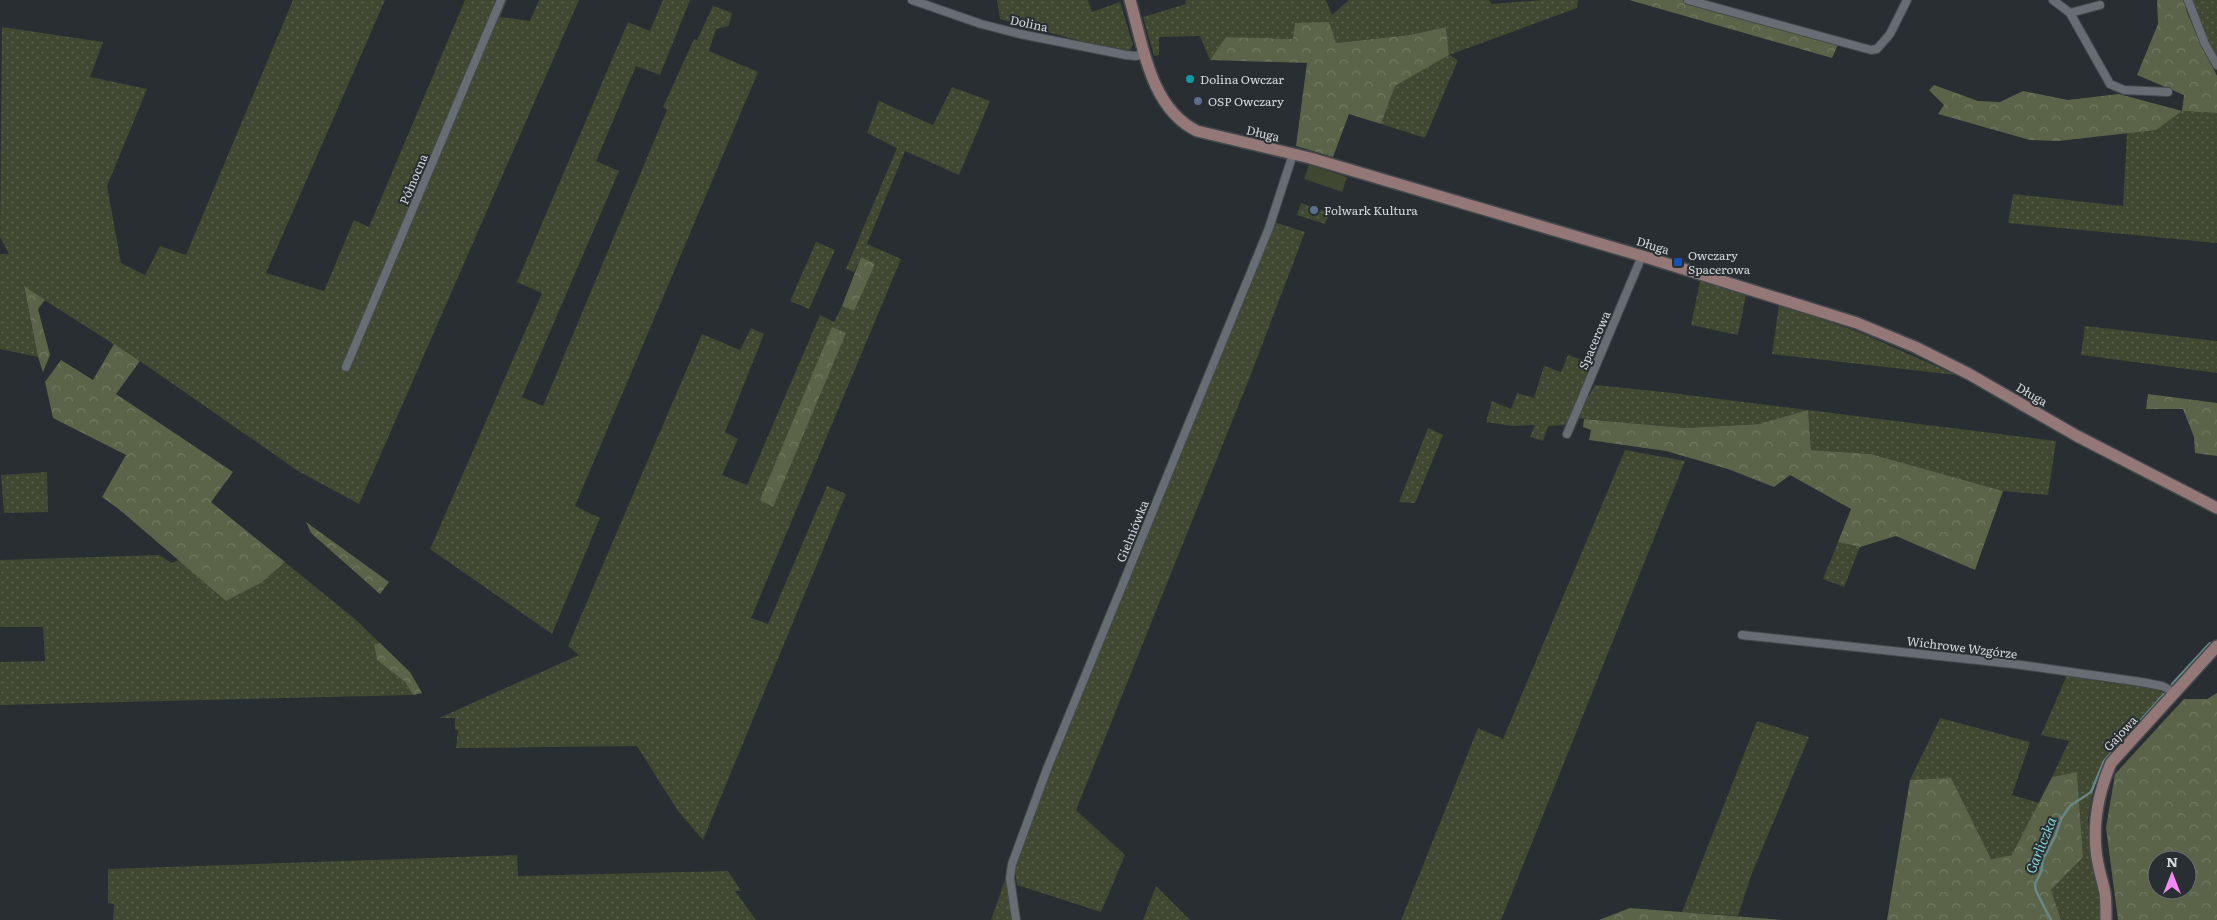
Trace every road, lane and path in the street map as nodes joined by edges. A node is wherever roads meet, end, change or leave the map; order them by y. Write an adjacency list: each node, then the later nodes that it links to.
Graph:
1 (501, 0): 15 (street, Północna)
2 (912, 0): 10 (street, Dolina)
3 (1130, 0): 10 (street, Długa)
4 (1688, 0): 5 (street)
5 (1907, 0)
6 (2053, 0): 9 (street)
7 (2188, 0): 11 (street)
8 (2100, 5): 9 (street)
9 (2070, 13): 12 (street)
10 (1144, 54): 13 (street, Długa)
11 (2217, 65)
12 (2168, 92)
13 (1293, 154): 14 (street, Długa); 21 (street, Gielniówka)
14 (1642, 256): 16 (street, Spacerowa); 17 (street, Długa)
15 (346, 367)
16 (1567, 434)
17 (2217, 508)
18 (1742, 635): 20 (street, Wichrowe Wzgórze)
19 (2217, 646): 20 (street, Gajowa)
20 (2176, 693): 22 (street, Gajowa)
21 (1016, 920)
22 (2106, 920)

